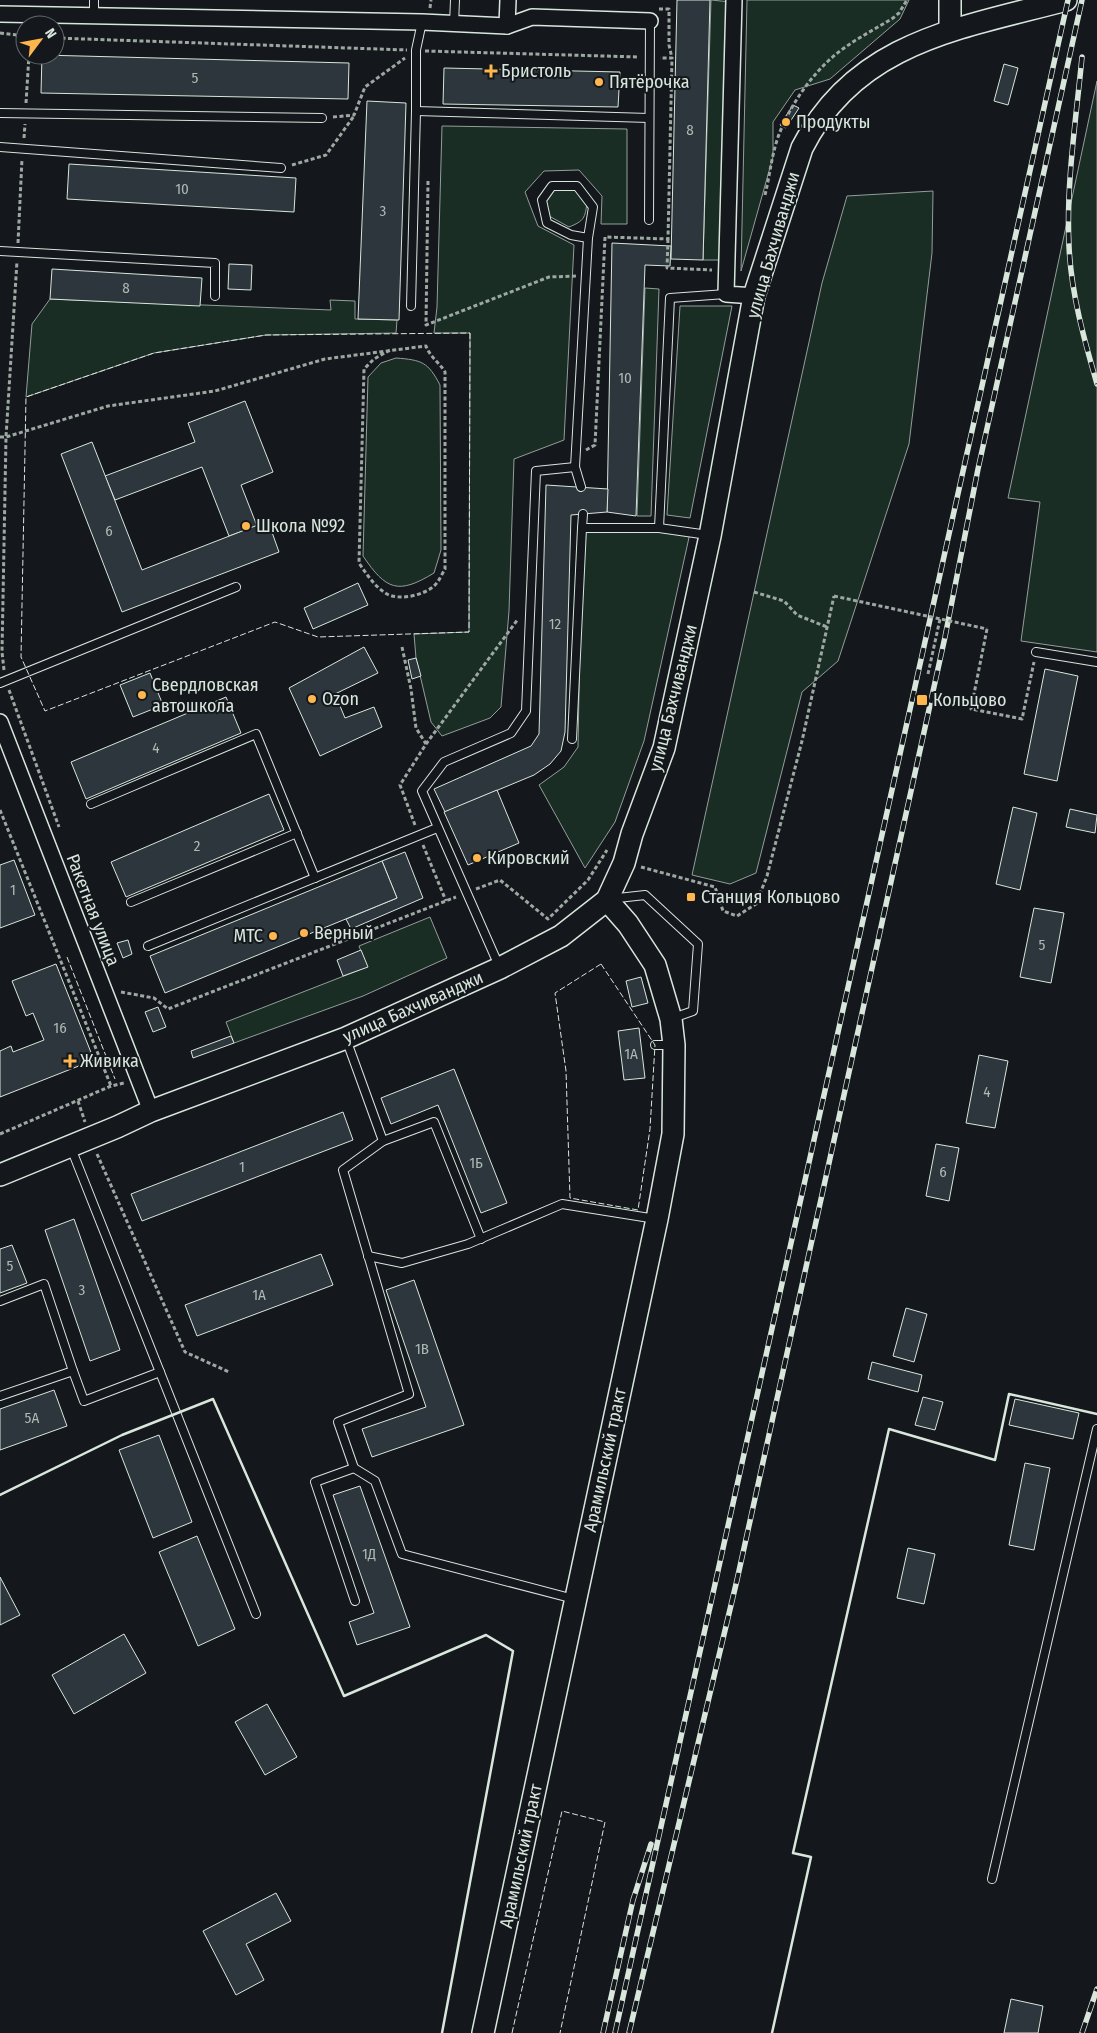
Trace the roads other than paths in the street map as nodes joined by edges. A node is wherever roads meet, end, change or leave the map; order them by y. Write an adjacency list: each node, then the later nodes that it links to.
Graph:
1 (455, 0): 10 (lane)
2 (508, 0): 11 (street)
3 (734, 0): 22 (street)
4 (950, 0): 12 (main road)
5 (1066, 0): 12 (main road, улица Бахчиванджи)
6 (94, 7): 7 (street); 9 (street)
7 (9, 9)
8 (650, 21): 11 (street); 16 (lane)
9 (422, 22): 10 (street); 13 (lane)
10 (454, 24): 11 (street)
11 (507, 26)
12 (950, 30): 24 (main road, улица Бахчиванджи)
13 (416, 111): 16 (lane); 25 (lane)
14 (0, 113): 15 (lane)
15 (322, 118)
16 (649, 118): 19 (lane)
17 (0, 147): 18 (lane)
18 (281, 168)
19 (649, 220)
20 (588, 238): 20 (lane); 26 (lane)
21 (0, 251): 23 (lane)
22 (726, 294): 24 (street); 30 (lane)
23 (215, 296)
24 (754, 296): 31 (main road, улица Бахчиванджи)
25 (411, 306)
26 (575, 467): 27 (lane); 39 (lane)
27 (581, 488)
28 (583, 514): 29 (lane)
29 (582, 528): 30 (lane); 37 (lane)
30 (659, 528): 31 (lane)
31 (710, 536): 42 (main road, улица Бахчиванджи)
32 (236, 587): 35 (lane)
33 (1036, 652): 34 (lane)
34 (1097, 662)
35 (3, 682)
36 (0, 722): 48 (street, Ракетная улица)
37 (572, 739)
38 (91, 804): 40 (lane)
39 (437, 828): 41 (lane); 45 (lane)
40 (297, 833): 41 (lane); 43 (lane)
41 (315, 878): 44 (lane)
42 (607, 900): 45 (main road, улица Бахчиванджи); 46 (main road, Арамильский тракт); 46 (lane)
43 (131, 902)
44 (148, 946)
45 (500, 968): 47 (main road, улица Бахчиванджи)
46 (671, 1019): 52 (main road, Арамильский тракт)
47 (346, 1038): 48 (main road, улица Бахчиванджи); 49 (lane)
48 (151, 1111): 50 (main road, улица Бахчиванджи)
49 (383, 1141): 53 (lane); 54 (lane)
50 (80, 1142): 51 (main road, улица Бахчиванджи); 57 (lane)
51 (0, 1175)
52 (656, 1219): 53 (lane); 61 (main road, Арамильский тракт)
53 (481, 1238): 54 (lane)
54 (368, 1256): 60 (lane)
55 (0, 1301): 56 (lane)
56 (73, 1371): 57 (lane); 58 (lane)
57 (160, 1372): 63 (lane)
58 (0, 1396)
59 (1097, 1429): 64 (lane)
60 (354, 1468): 61 (lane); 62 (lane)
61 (576, 1599): 65 (main road, Арамильский тракт)
62 (355, 1601)
63 (256, 1614)
64 (992, 1879)
65 (483, 2033)

